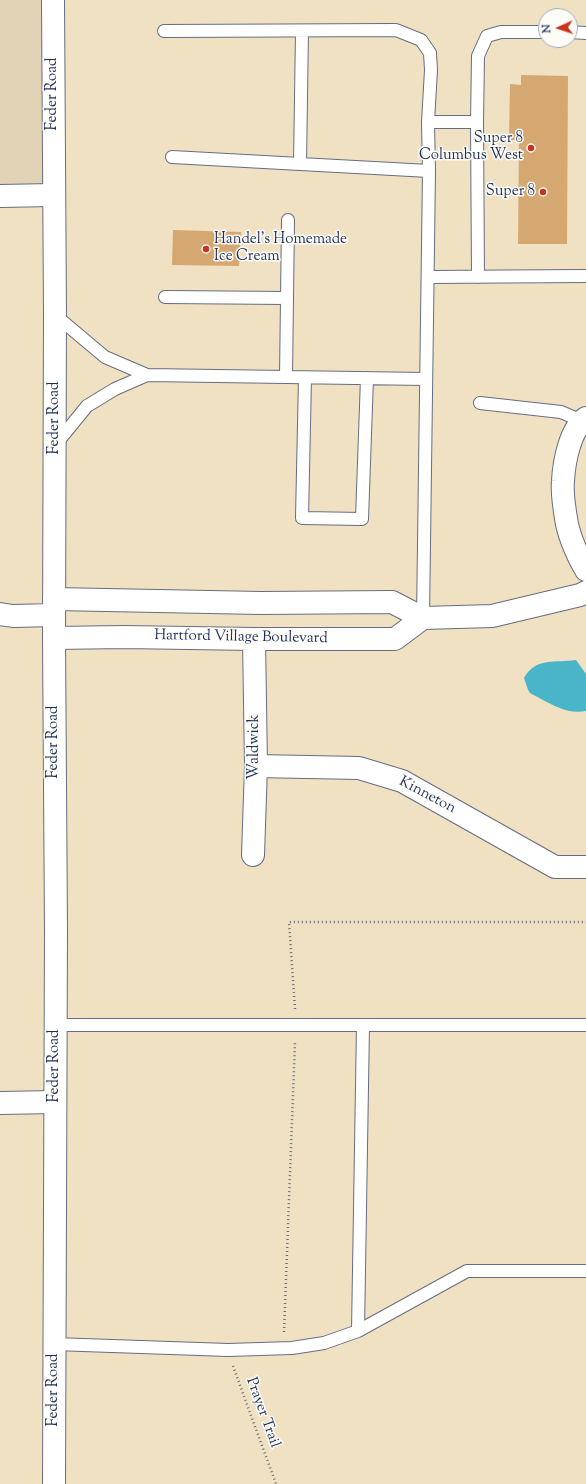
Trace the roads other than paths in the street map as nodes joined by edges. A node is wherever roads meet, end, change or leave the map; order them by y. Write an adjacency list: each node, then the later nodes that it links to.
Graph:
1 (53, 0): 10 (street, Feder Road)
2 (302, 30): 3 (lane); 5 (lane); 8 (lane)
3 (164, 31)
4 (538, 32): 6 (lane)
5 (428, 122): 6 (lane); 9 (lane)
6 (477, 122): 13 (lane)
7 (172, 157): 8 (lane)
8 (300, 164): 9 (lane)
9 (429, 171): 15 (lane)
10 (54, 195): 11 (street); 18 (street, Feder Road)
11 (0, 196)
12 (288, 220): 17 (lane)
13 (478, 276): 14 (lane); 15 (lane)
14 (586, 276)
15 (428, 277): 23 (lane)
16 (165, 297): 17 (lane)
17 (287, 298): 20 (lane)
18 (55, 315): 19 (lane); 26 (street, Feder Road)
19 (148, 375): 20 (lane); 26 (lane)
20 (286, 377): 21 (lane)
21 (305, 378): 22 (lane); 22 (lane)
22 (367, 378): 23 (lane)
23 (426, 379): 31 (lane)
24 (480, 403): 25 (lane)
25 (584, 420): 27 (street)
26 (55, 446): 29 (street, Feder Road)
27 (586, 570)
28 (586, 592): 31 (street)
29 (54, 607): 30 (street); 31 (street); 32 (street, Feder Road)
30 (0, 614)
31 (423, 618): 33 (street, Hartford Village Boulevard)
32 (54, 638): 33 (street, Hartford Village Boulevard); 37 (street, Feder Road)
33 (254, 639): 34 (street, Waldwick)
34 (256, 766): 35 (street, Waldwick); 36 (street, Kinneton)
35 (253, 854)
36 (586, 867)
37 (55, 1025): 38 (lane); 40 (street, Feder Road)
38 (363, 1025): 39 (lane); 43 (lane)
39 (586, 1025)
40 (55, 1102): 41 (street); 44 (street, Feder Road)
41 (0, 1103)
42 (586, 1271): 43 (lane)
43 (358, 1331): 44 (lane)
44 (54, 1344): 45 (street, Feder Road)
45 (54, 1484)

